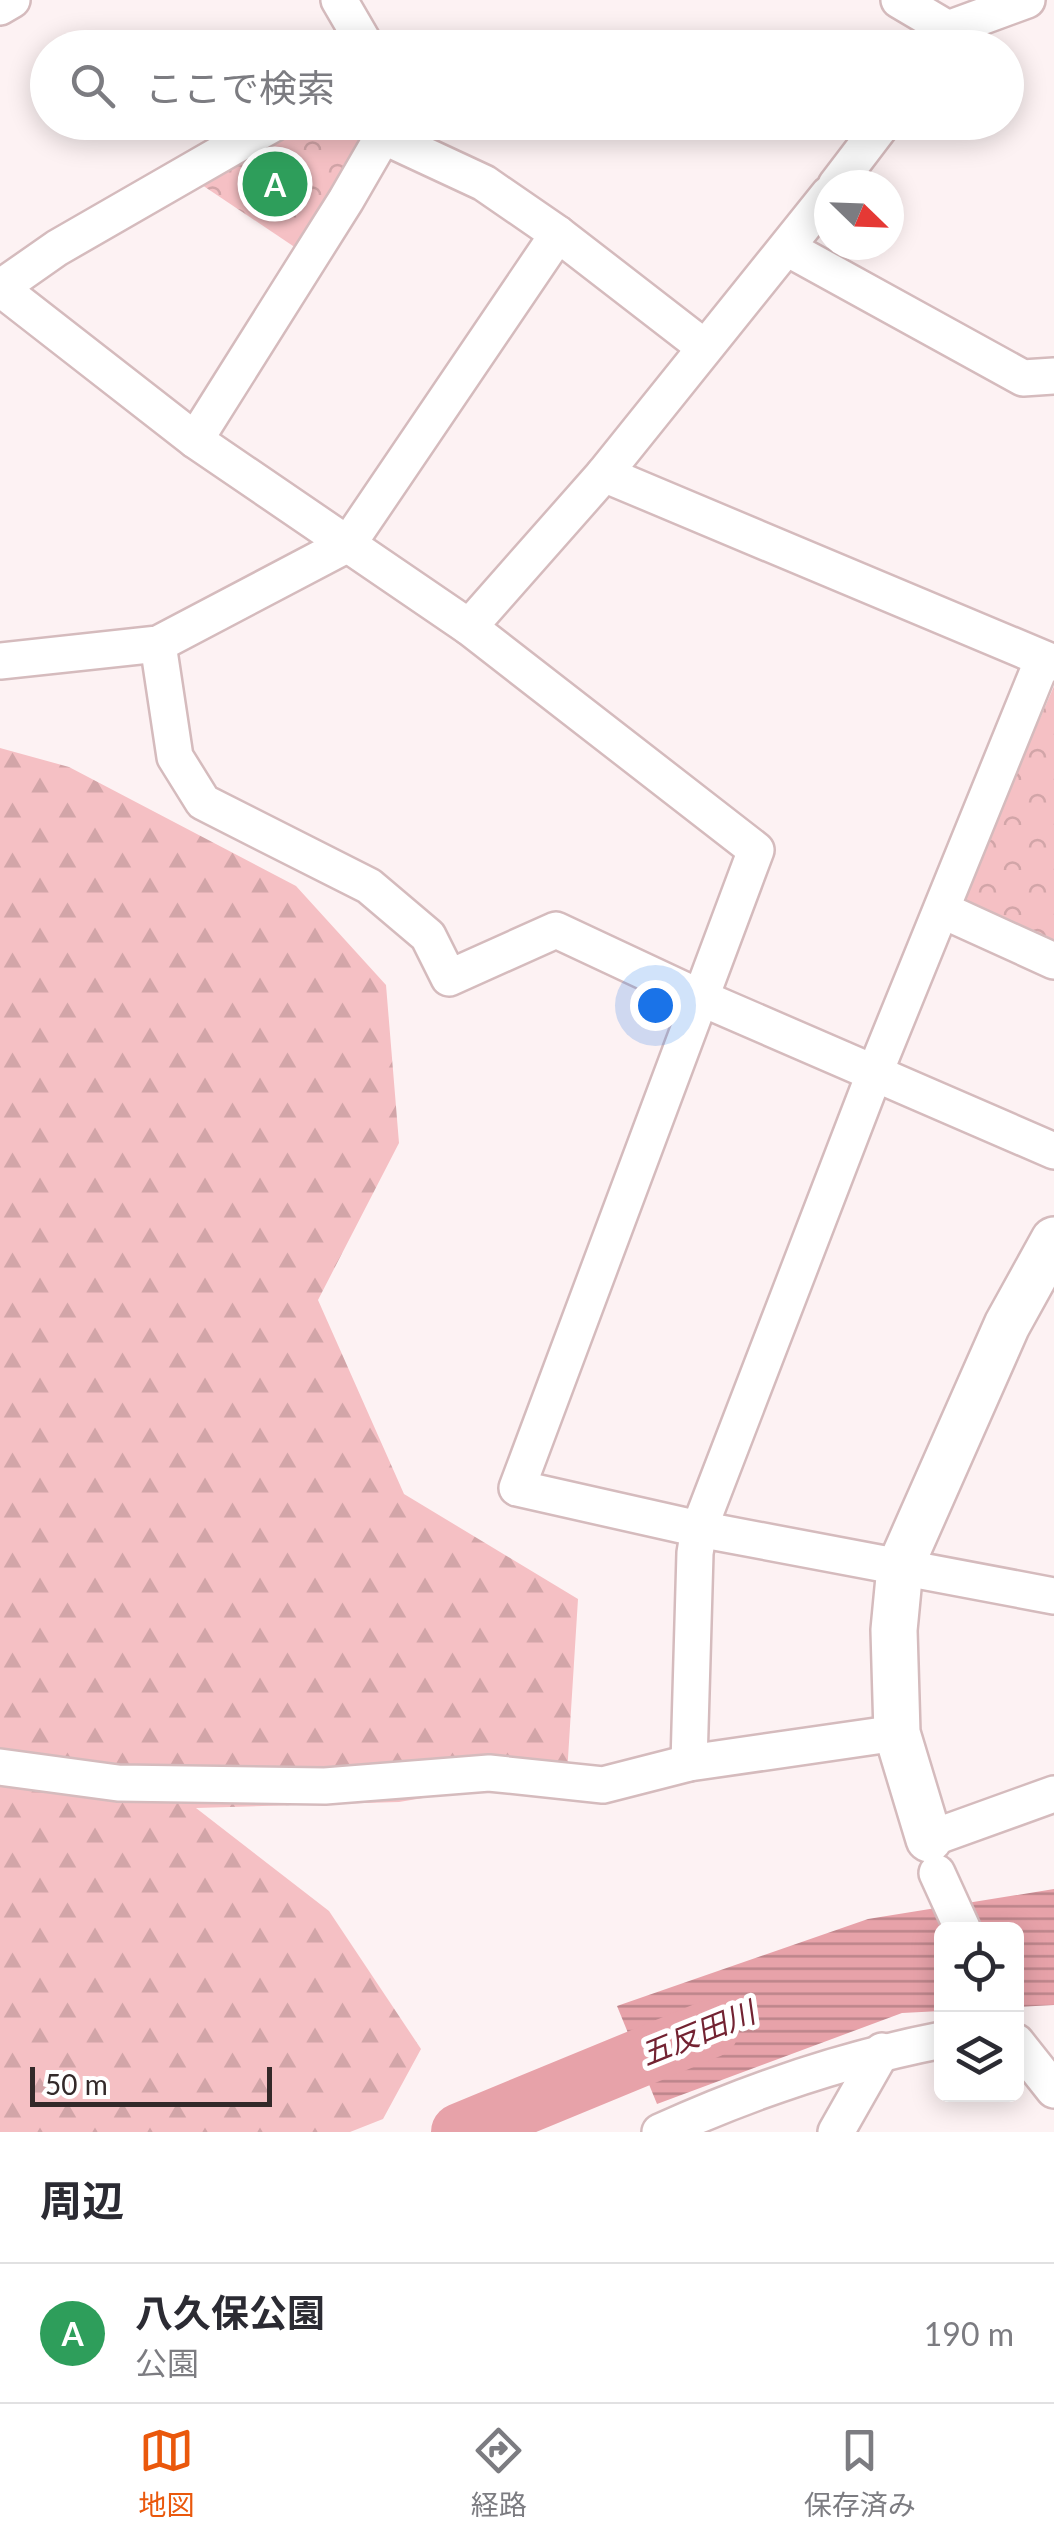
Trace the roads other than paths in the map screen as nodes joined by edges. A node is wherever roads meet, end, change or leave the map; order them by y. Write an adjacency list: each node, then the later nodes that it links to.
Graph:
1 (12, 0): 5 (street)
2 (338, 0): 6 (street)
3 (899, 0): 7 (street)
4 (1028, 0): 8 (street)
5 (0, 6)
6 (356, 30)
7 (933, 30)
8 (960, 30)
9 (245, 140): 17 (street)
10 (378, 140): 20 (street)
11 (405, 140): 15 (street)
12 (870, 140): 13 (street)
13 (847, 170)
14 (814, 213): 16 (street)
15 (558, 234): 18 (street); 22 (street)
16 (787, 248): 18 (street); 19 (street)
17 (0, 288): 20 (street)
18 (704, 347): 21 (street)
19 (1054, 376)
20 (195, 440): 22 (street)
21 (604, 474): 23 (street); 25 (street)
22 (348, 544): 23 (street); 24 (street)
23 (469, 627): 29 (street)
24 (158, 644): 26 (street); 29 (street)
25 (1048, 661): 27 (street)
26 (0, 662)
27 (942, 910): 28 (street); 30 (street)
28 (1054, 961)
29 (699, 997): 30 (street); 33 (street)
30 (875, 1072): 31 (street); 33 (street)
31 (1054, 1151)
32 (1054, 1240): 34 (street)
33 (700, 1529): 34 (street); 37 (street)
34 (900, 1567): 35 (street); 36 (street)
35 (1054, 1596)
36 (896, 1732): 37 (street); 40 (street)
37 (689, 1764): 38 (street)
38 (0, 1767)
39 (1054, 1794): 40 (street)
40 (933, 1856): 41 (street)
41 (960, 1922)
42 (934, 2042): 43 (street)
43 (882, 2052): 46 (street); 47 (street)
44 (1024, 2052): 45 (street)
45 (1054, 2090)
46 (660, 2132)
47 (836, 2132)

